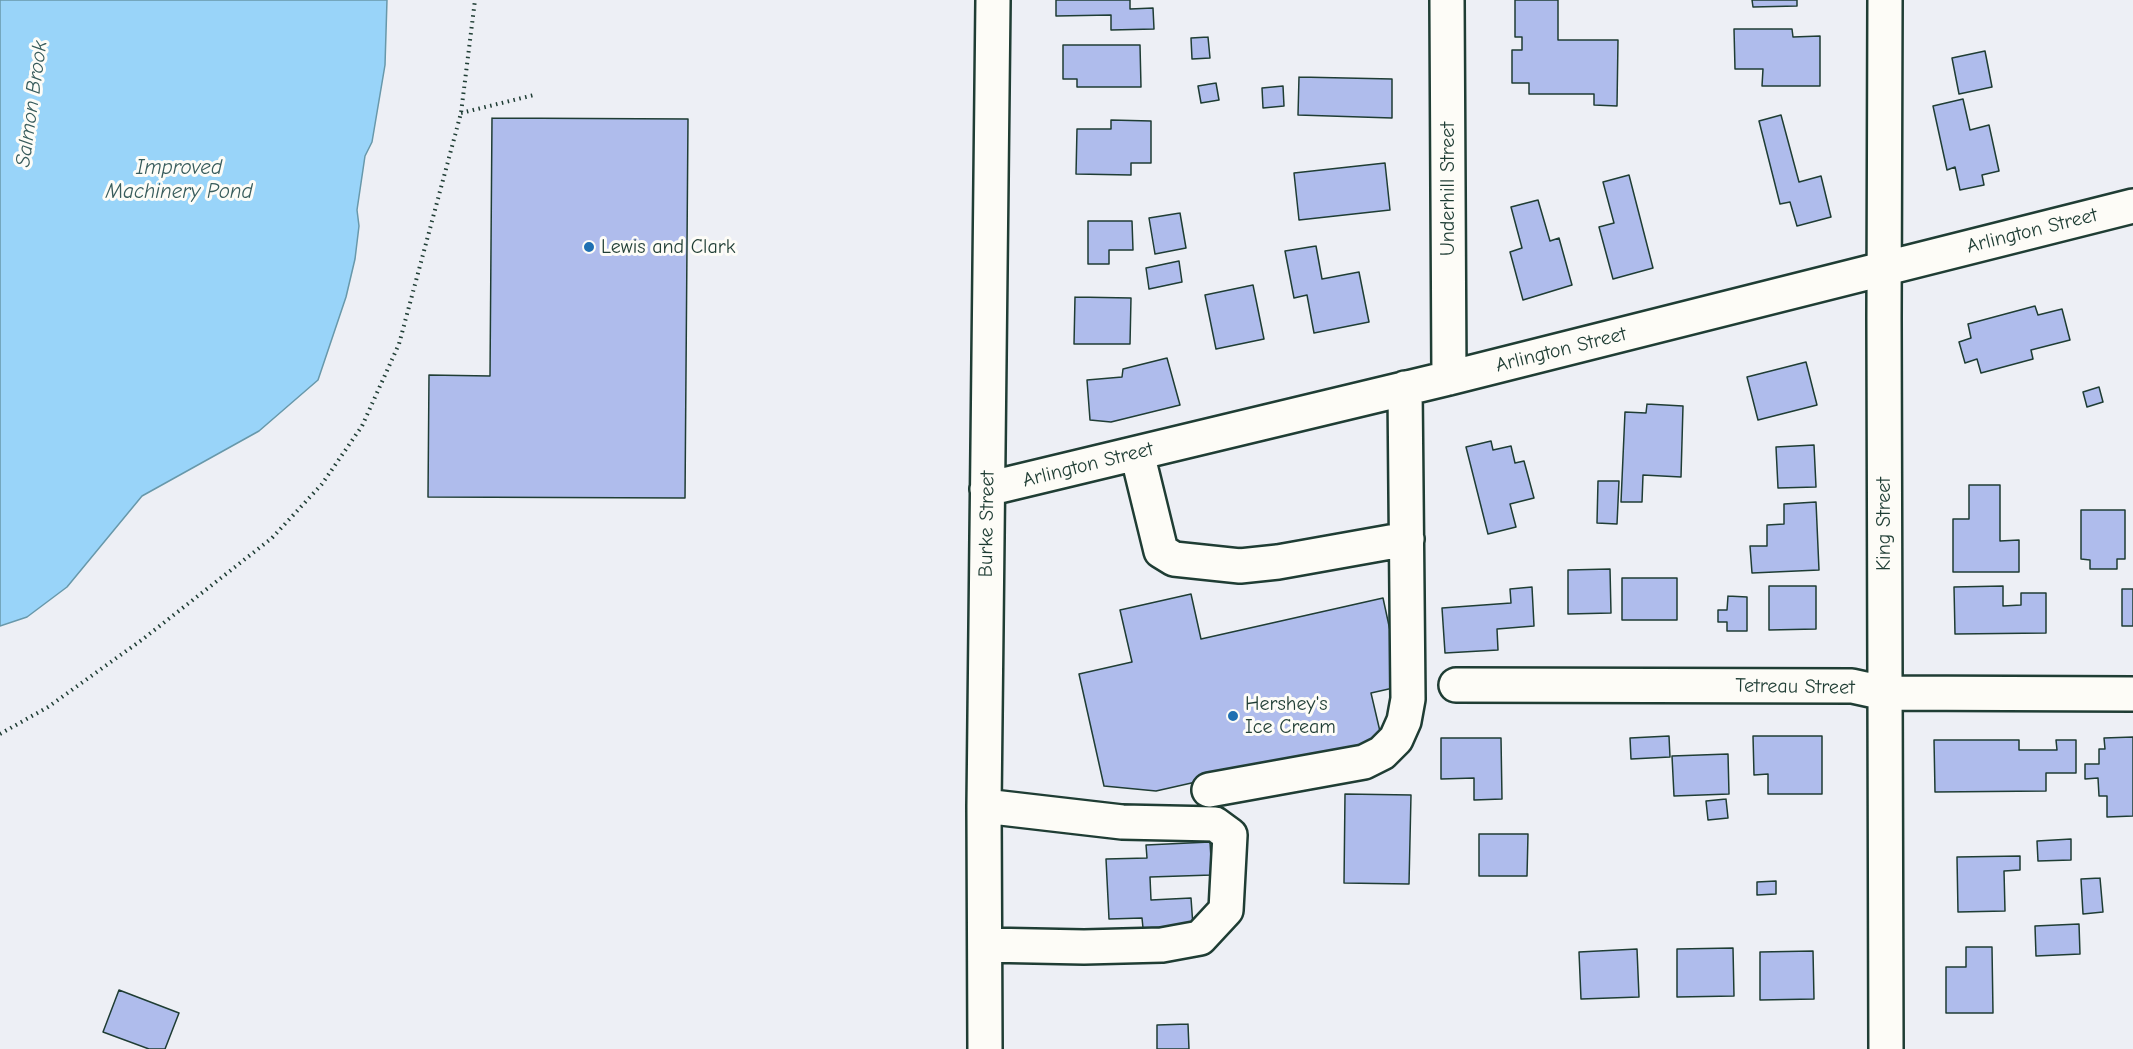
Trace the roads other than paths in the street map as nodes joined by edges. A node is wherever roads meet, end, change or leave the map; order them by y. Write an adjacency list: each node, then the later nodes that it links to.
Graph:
1 (993, 0): 9 (street, Burke Street)
2 (1447, 0): 6 (street, Underhill Street)
3 (1885, 0): 5 (street, King Street)
4 (2133, 206): 5 (street, Arlington Street)
5 (1884, 269): 6 (street, Arlington Street); 12 (street, King Street)
6 (1449, 378): 7 (street, Arlington Street)
7 (1405, 388): 8 (street, Arlington Street); 10 (street)
8 (1137, 453): 9 (street, Arlington Street); 10 (street)
9 (987, 489): 15 (street, Burke Street)
10 (1407, 539): 14 (street)
11 (1456, 685): 12 (street, Tetreau Street)
12 (1884, 693): 13 (street, Tetreau Street); 18 (street, King Street)
13 (2133, 694)
14 (1209, 790)
15 (984, 806): 16 (street, Burke Street); 16 (street)
16 (985, 945): 17 (street, Burke Street)
17 (985, 1049)
18 (1886, 1049)

